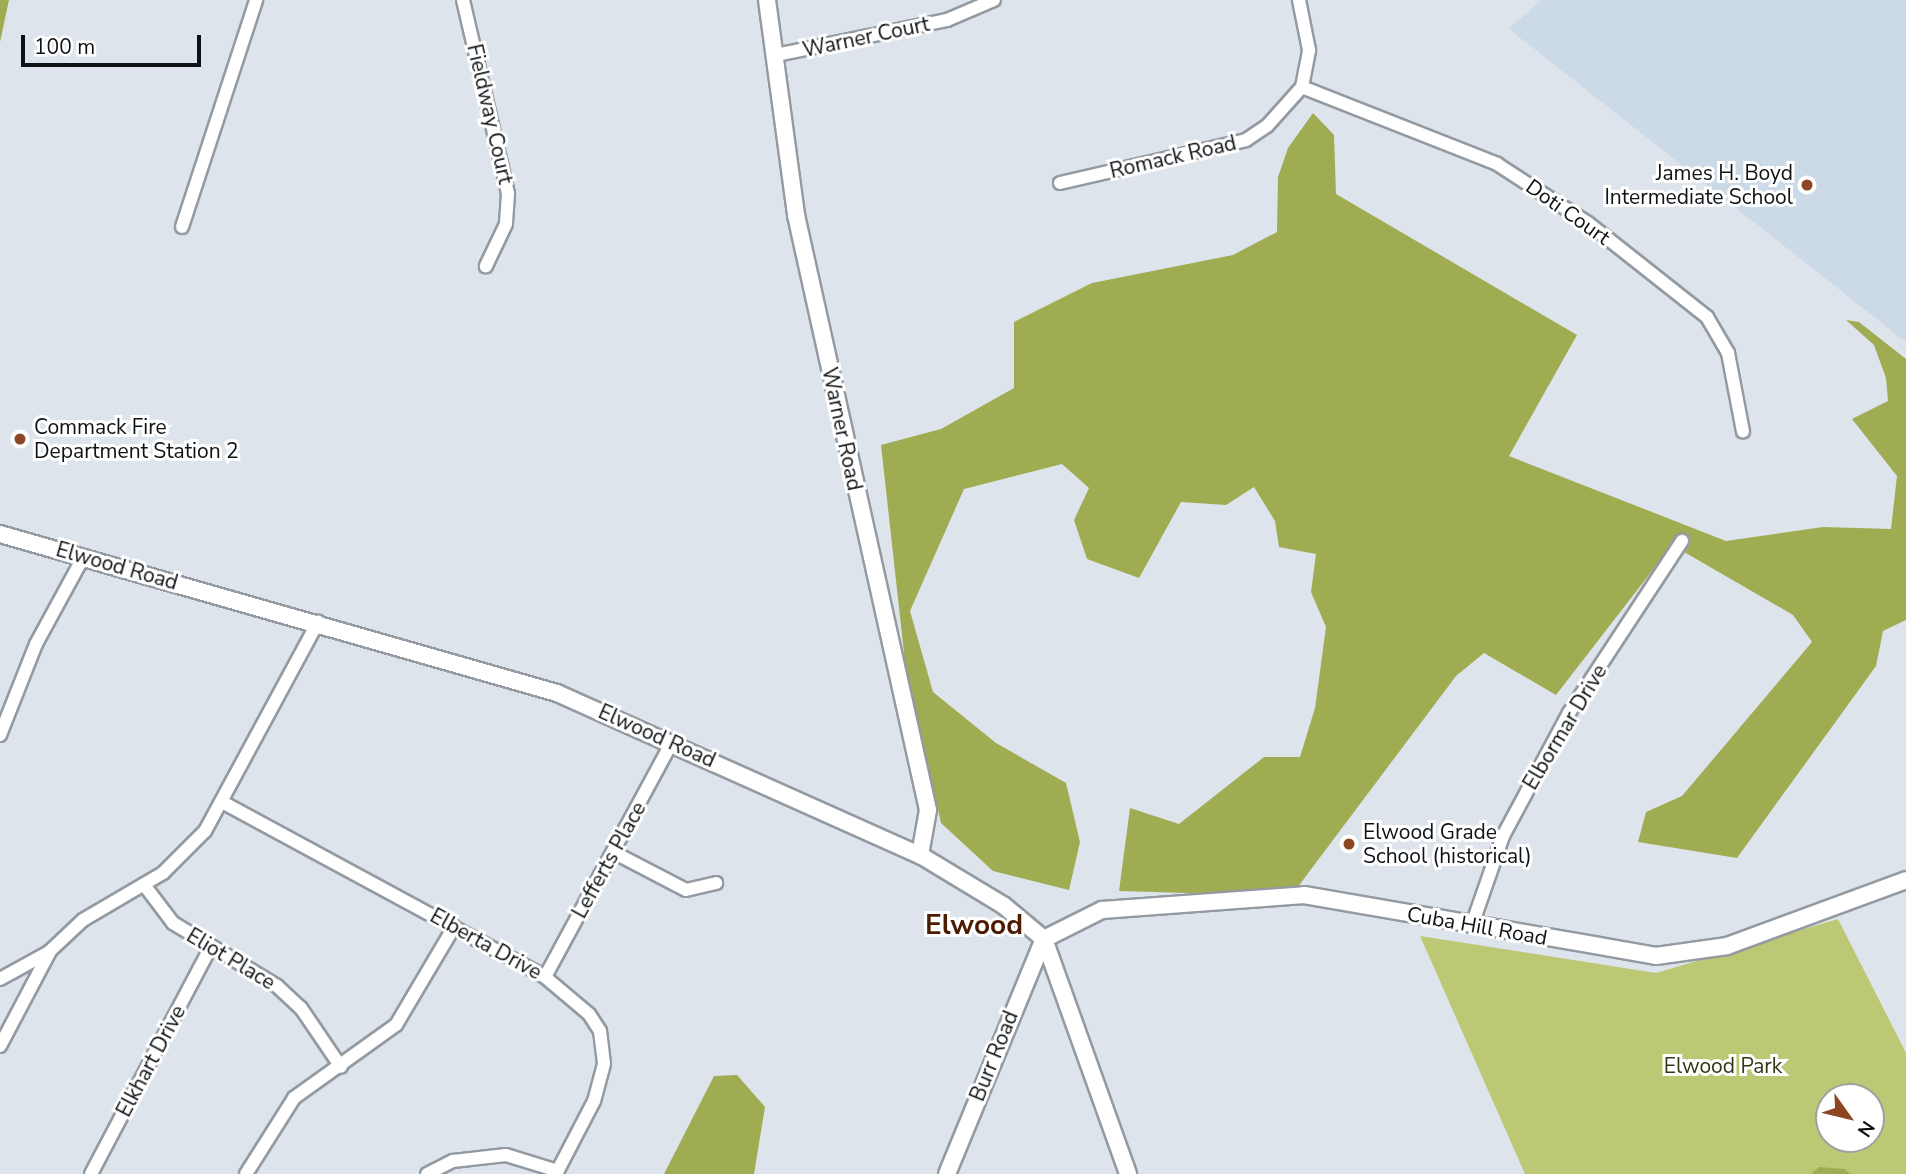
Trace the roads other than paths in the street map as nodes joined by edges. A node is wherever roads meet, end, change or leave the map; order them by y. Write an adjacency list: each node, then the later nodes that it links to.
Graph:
1 (256, 0): 9 (street)
2 (463, 0): 10 (street, Fieldway Court)
3 (767, 0): 6 (main road, Warner Road)
4 (993, 0): 6 (street, Warner Court)
5 (1299, 0): 7 (street)
6 (776, 55): 21 (main road, Warner Road)
7 (1302, 87): 8 (street, Romack Road); 11 (street, Doti Court)
8 (1060, 183)
9 (182, 227)
10 (486, 266)
11 (1743, 432)
12 (0, 534): 14 (main road, Elwood Road)
13 (1682, 541): 25 (street, Elbormar Drive)
14 (84, 556): 15 (main road, Elwood Road); 16 (street)
15 (318, 622): 18 (main road, Elwood Road); 19 (street)
16 (5, 706): 17 (street)
17 (0, 734)
18 (672, 743): 20 (street, Lefferts Place); 21 (main road, Elwood Road)
19 (222, 802): 24 (street); 26 (street, Elberta Drive)
20 (613, 852): 23 (street); 30 (street, Lefferts Place)
21 (920, 855): 27 (main road, Elwood Road)
22 (1906, 880): 25 (main road, Cuba Hill Road)
23 (716, 883)
24 (145, 886): 28 (street, Eliot Place); 29 (street)
25 (1472, 925): 27 (main road, Cuba Hill Road)
26 (454, 927): 30 (street, Elberta Drive); 33 (street)
27 (1044, 939): 38 (main road, Burr Road); 39 (main road)
28 (211, 948): 33 (street, Eliot Place); 35 (street, Elkhart Drive)
29 (50, 951): 31 (street); 32 (street)
30 (545, 976): 34 (street, Elberta Drive)
31 (0, 979)
32 (0, 1046)
33 (341, 1067): 36 (street)
34 (557, 1173): 37 (street)
35 (91, 1174)
36 (246, 1174)
37 (427, 1174)
38 (947, 1174)
39 (1128, 1174)

